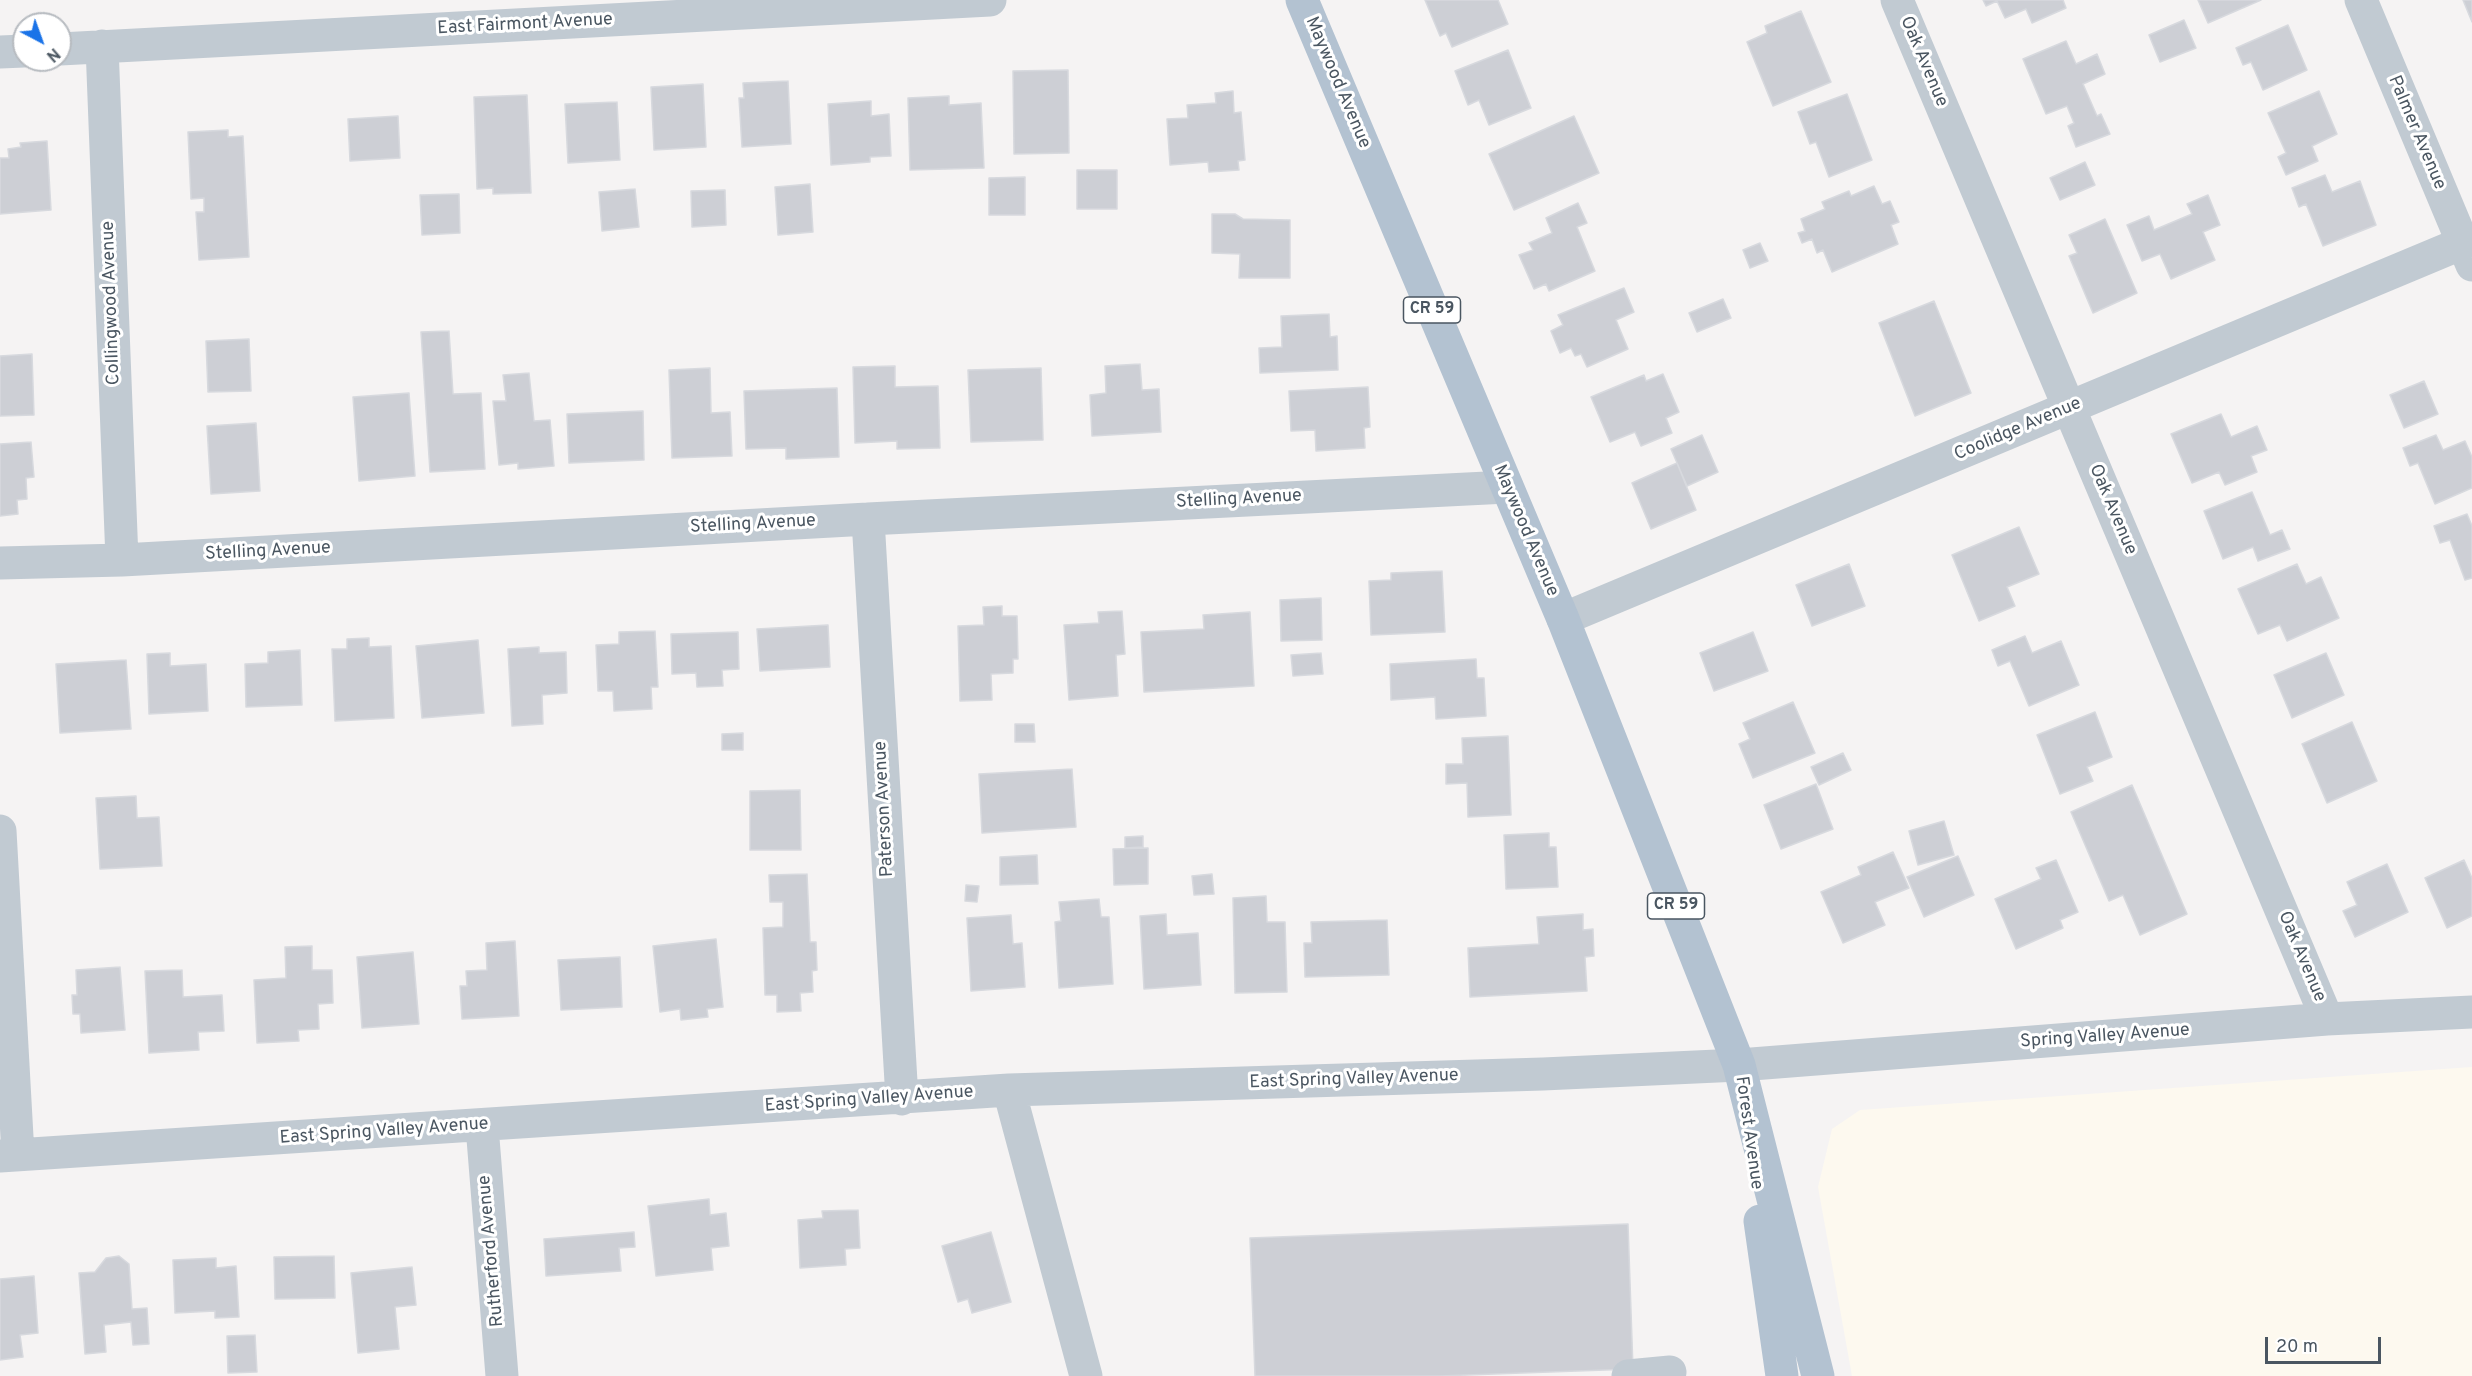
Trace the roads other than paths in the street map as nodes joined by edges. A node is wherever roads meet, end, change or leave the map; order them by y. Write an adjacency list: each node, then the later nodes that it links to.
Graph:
1 (990, 0): 5 (street, East Fairmont Avenue)
2 (1302, 0): 10 (main road, Maywood Avenue / CR 59)
3 (1897, 0): 9 (street, Oak Avenue)
4 (2361, 0): 8 (street, Palmer Avenue)
5 (485, 14): 6 (street, East Fairmont Avenue)
6 (102, 46): 7 (street, East Fairmont Avenue); 12 (street, Collingwood Avenue)
7 (72, 48)
8 (2469, 249): 9 (street, Coolidge Avenue)
9 (2069, 408): 14 (street, Coolidge Avenue); 17 (street, Oak Avenue)
10 (1507, 487): 11 (street, Stelling Avenue); 14 (main road, Maywood Avenue / CR 59)
11 (868, 519): 12 (street, Stelling Avenue); 20 (street, Paterson Avenue)
12 (122, 560): 13 (street, Stelling Avenue)
13 (0, 563)
14 (1563, 619): 18 (main road, Maywood Avenue / CR 59)
15 (0, 831): 22 (street)
16 (2472, 1012): 17 (street, Spring Valley Avenue)
17 (2327, 1019): 18 (street, Spring Valley Avenue)
18 (1739, 1065): 19 (street, East Spring Valley Avenue); 27 (main road, Forest Avenue / CR 59); 28 (main road, Forest Avenue / CR 59)
19 (1010, 1090): 20 (street, East Spring Valley Avenue); 25 (street)
20 (902, 1099): 21 (street, East Spring Valley Avenue)
21 (482, 1126): 22 (street, East Spring Valley Avenue); 24 (street, Rutherford Avenue)
22 (9, 1156)
23 (1670, 1372): 26 (street)
24 (502, 1376)
25 (1086, 1376)
26 (1628, 1376)
27 (1782, 1376)
28 (1818, 1376)

